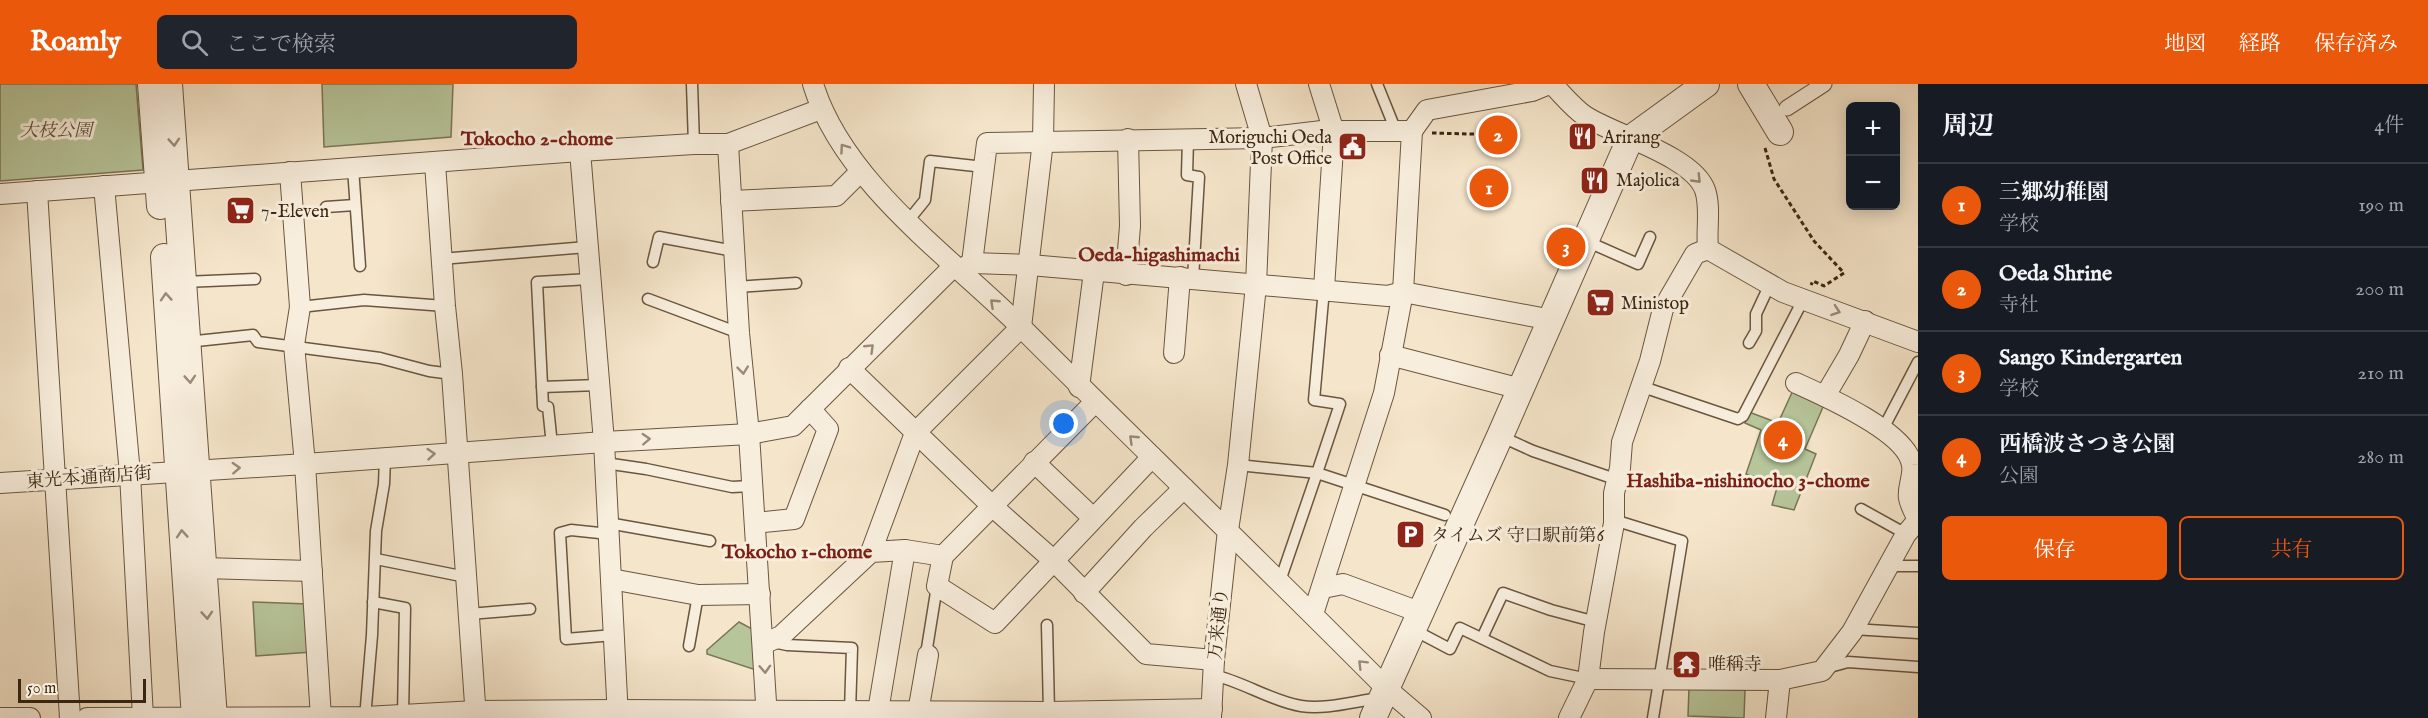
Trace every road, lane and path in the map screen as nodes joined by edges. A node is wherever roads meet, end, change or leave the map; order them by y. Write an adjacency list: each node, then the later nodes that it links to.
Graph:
1 (151, 84): 31 (street)
2 (170, 84): 31 (street, one-way to 31)
3 (692, 84): 23 (lane)
4 (813, 84): 13 (street)
5 (1044, 84): 22 (street)
6 (1246, 84): 18 (street, 万来通り)
7 (1318, 84): 16 (street)
8 (1377, 84): 15 (lane)
9 (1550, 84): 15 (street); 21 (street)
10 (1706, 84): 21 (street)
11 (1751, 84): 14 (street)
12 (1824, 84): 14 (street)
13 (821, 109): 24 (street); 29 (street, one-way to 13)
14 (1777, 127): 61 (path)
15 (1404, 131): 16 (street); 17 (path); 60 (street)
16 (1334, 132): 18 (street); 59 (street)
17 (1508, 135)
18 (1262, 138): 20 (street); 57 (street, 万来通り)
19 (1128, 139): 20 (street); 22 (street); 50 (street)
20 (1188, 139): 51 (lane)
21 (1630, 139): 40 (street); 42 (street, one-way to 42)
22 (1043, 141): 27 (street); 46 (street)
23 (694, 144): 24 (street); 25 (street)
24 (728, 144): 35 (street)
25 (580, 151): 26 (street); 41 (street)
26 (435, 163): 28 (street); 44 (street)
27 (984, 167): 38 (lane); 48 (street)
28 (353, 168): 30 (street); 36 (lane)
29 (861, 171): 35 (street); 38 (street)
30 (290, 172): 31 (street); 64 (street)
31 (168, 182): 32 (street); 54 (street); 100 (street, one-way to 31)
32 (104, 186): 33 (street); 102 (street)
33 (37, 191): 34 (street); 103 (street)
34 (0, 194)
35 (731, 201): 43 (street)
36 (355, 205): 37 (lane); 47 (lane)
37 (326, 207)
38 (908, 221): 48 (street)
39 (1650, 237): 40 (lane)
40 (1586, 241): 65 (street)
41 (587, 247): 44 (lane); 53 (street)
42 (1708, 249): 56 (street); 80 (street)
43 (734, 251): 45 (lane); 58 (street)
44 (441, 259): 63 (street)
45 (653, 262)
46 (1030, 265): 48 (street); 49 (street); 67 (street)
47 (360, 266)
48 (962, 266): 67 (street, one-way to 48); 76 (street, 東光本通商店街, one-way to 48)
49 (1094, 272): 50 (street); 82 (street)
50 (1126, 275): 51 (street)
51 (1186, 278): 57 (street); 73 (street)
52 (255, 279): 54 (lane)
53 (590, 279): 79 (street); 81 (lane)
54 (183, 282): 69 (street)
55 (796, 283): 58 (lane)
56 (1770, 284): 61 (street); 71 (lane)
57 (1256, 285): 59 (street); 99 (street, 万来通り)
58 (736, 287): 68 (street)
59 (1324, 290): 60 (street); 101 (lane)
60 (1403, 292): 65 (street); 74 (street)
61 (1805, 296): 66 (street, one-way to 66); 80 (lane)
62 (648, 299): 68 (lane)
63 (445, 306): 64 (lane); 77 (street)
64 (300, 307): 72 (street)
65 (1552, 320): 83 (street)
66 (1865, 321): 70 (street); 84 (street)
67 (1021, 327): 82 (street); 88 (street)
68 (739, 333): 89 (street, one-way to 89)
69 (187, 342): 72 (lane); 100 (street, one-way to 100)
70 (1918, 342)
71 (1749, 343)
72 (294, 345): 77 (lane); 98 (street)
73 (1174, 353)
74 (1390, 355): 83 (street); 107 (street)
75 (1918, 362): 87 (lane)
76 (849, 368): 86 (street, 東光本通商店街); 88 (street)
77 (452, 374): 93 (street)
78 (1796, 383): 84 (street)
79 (599, 385): 81 (lane); 91 (street)
80 (1640, 386): 104 (street)
81 (542, 387): 92 (lane)
82 (1079, 387): 85 (street)
83 (1521, 390): 90 (street)
84 (1825, 396): 87 (street)
85 (1095, 402): 94 (street, one-way to 85); 96 (street)
86 (810, 410): 89 (street, 東光本通商店街); 114 (street)
87 (1883, 429): 117 (street)
88 (915, 433): 109 (street); 120 (street)
89 (749, 434): 91 (street, 東光本通商店街, one-way to 89); 106 (street)
90 (1500, 436): 104 (lane); 140 (street)
91 (604, 442): 92 (street, 東光本通商店街); 97 (street)
92 (552, 445): 93 (street, 東光本通商店街)
93 (458, 452): 95 (street, 東光本通商店街, one-way to 93); 128 (street)
94 (1152, 457): 108 (street); 112 (street)
95 (385, 458): 98 (street, 東光本通商店街); 122 (lane)
96 (1034, 462): 109 (street); 112 (street)
97 (605, 463): 106 (lane); 115 (street)
98 (305, 464): 100 (street, 東光本通商店街, one-way to 98); 127 (street)
99 (1239, 465): 101 (lane); 116 (street, 万来通り)
100 (187, 471): 102 (street, 東光本通商店街); 126 (street); 173 (street, one-way to 100)
101 (1317, 473): 107 (lane); 130 (lane)
102 (130, 474): 103 (street, 東光本通商店街); 167 (street)
103 (57, 479): 105 (street, 東光本通商店街); 171 (street)
104 (1618, 480): 113 (street)
105 (0, 483)
106 (752, 486): 114 (street)
107 (1356, 486): 111 (lane); 132 (street)
108 (1184, 488): 116 (street); 133 (street)
109 (992, 506): 121 (street); 123 (street)
110 (1861, 509): 117 (lane)
111 (1445, 515)
112 (1093, 518): 123 (street)
113 (1614, 520): 141 (street); 154 (lane)
114 (754, 523): 134 (street)
115 (609, 529): 118 (lane); 129 (street); 145 (lane)
116 (1228, 530): 130 (street); 150 (street, 万来通り)
117 (1906, 534): 124 (street)
118 (710, 541)
119 (905, 550): 120 (street); 121 (street); 157 (street)
120 (871, 552): 147 (street)
121 (943, 556): 131 (street)
122 (376, 559): 128 (lane); 136 (lane)
123 (1053, 560): 131 (street); 133 (street)
124 (1890, 566): 125 (lane); 143 (street)
125 (1918, 566)
126 (203, 568): 127 (street); 173 (street, one-way to 173)
127 (312, 572): 174 (street)
128 (466, 577): 138 (street)
129 (611, 579): 135 (street); 145 (street)
130 (1280, 581): 139 (street)
131 (937, 586): 149 (lane)
132 (1323, 588): 139 (street); 140 (street)
133 (1084, 593): 150 (street)
134 (760, 594): 135 (street); 147 (street)
135 (698, 595): 148 (lane)
136 (373, 602): 162 (lane); 168 (lane)
137 (530, 609): 138 (lane)
138 (469, 614): 163 (street)
139 (1313, 615): 156 (street, one-way to 139)
140 (1418, 621): 146 (lane); 156 (street)
141 (1596, 622): 146 (lane); 153 (street)
142 (1047, 626): 158 (lane)
143 (1853, 630): 144 (lane); 152 (street)
144 (1918, 633)
145 (614, 634): 160 (street)
146 (1482, 638): 153 (lane)
147 (766, 642): 161 (lane); 164 (street, one-way to 164)
148 (689, 646)
149 (928, 655): 165 (street)
150 (1214, 668): 156 (lane); 159 (street, 万来通り)
151 (1918, 668): 152 (lane)
152 (1823, 669): 155 (street)
153 (1588, 679): 154 (street); 176 (street)
154 (1658, 679): 155 (street); 177 (lane)
155 (1780, 680): 178 (street)
156 (1381, 701): 175 (street)
157 (878, 711): 161 (street); 165 (street)
158 (1049, 712): 159 (street); 166 (street)
159 (1211, 713)
160 (618, 714): 163 (street); 164 (street)
161 (846, 714): 164 (street)
162 (403, 715): 163 (street); 168 (street)
163 (476, 715)
164 (767, 715)
165 (917, 715): 166 (street)
166 (998, 715)
167 (143, 717): 172 (street); 173 (street)
168 (365, 717): 174 (street)
169 (0, 718): 170 (street)
170 (30, 718)
171 (70, 718)
172 (87, 718)
173 (205, 718): 174 (street)
174 (321, 718)
175 (1420, 718)
176 (1569, 718)
177 (1653, 718)
178 (1776, 718)

